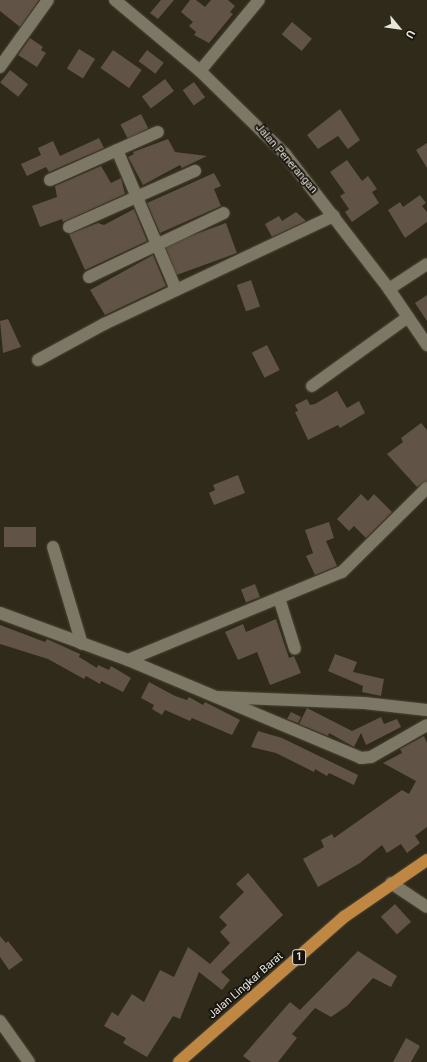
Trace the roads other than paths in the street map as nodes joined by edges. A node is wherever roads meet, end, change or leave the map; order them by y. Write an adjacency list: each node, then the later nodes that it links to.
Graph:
1 (48, 0): 4 (street)
2 (115, 0): 5 (street, Jalan Penerangan)
3 (259, 0): 5 (street)
4 (0, 67)
5 (200, 70): 12 (street, Jalan Penerangan)
6 (158, 132): 7 (street)
7 (117, 150): 9 (street); 10 (street)
8 (195, 171): 10 (street)
9 (50, 180)
10 (136, 197): 13 (street); 14 (street)
11 (224, 213): 14 (street)
12 (334, 216): 17 (street); 18 (street, Jalan Penerangan)
13 (69, 227)
14 (156, 243): 16 (street); 17 (street)
15 (427, 264): 18 (street)
16 (89, 277)
17 (176, 290): 21 (street)
18 (389, 290): 19 (street, Jalan Penerangan)
19 (408, 317): 20 (street, Jalan Penerangan); 22 (street)
20 (427, 345)
21 (38, 360)
22 (312, 386)
23 (427, 488): 25 (street)
24 (53, 547): 27 (street)
25 (279, 598): 28 (street); 29 (street)
26 (0, 614): 27 (street)
27 (82, 644): 29 (street)
28 (295, 649)
29 (128, 660): 30 (street)
30 (216, 697): 31 (street); 32 (street)
31 (427, 710)
32 (427, 725)
33 (427, 860): 34 (highway, Jalan Lingkar Barat / 1)
34 (391, 883): 35 (street); 38 (highway, Jalan Lingkar Barat / 1)
35 (427, 907)
36 (0, 1021): 37 (street)
37 (29, 1062)
38 (179, 1062)

